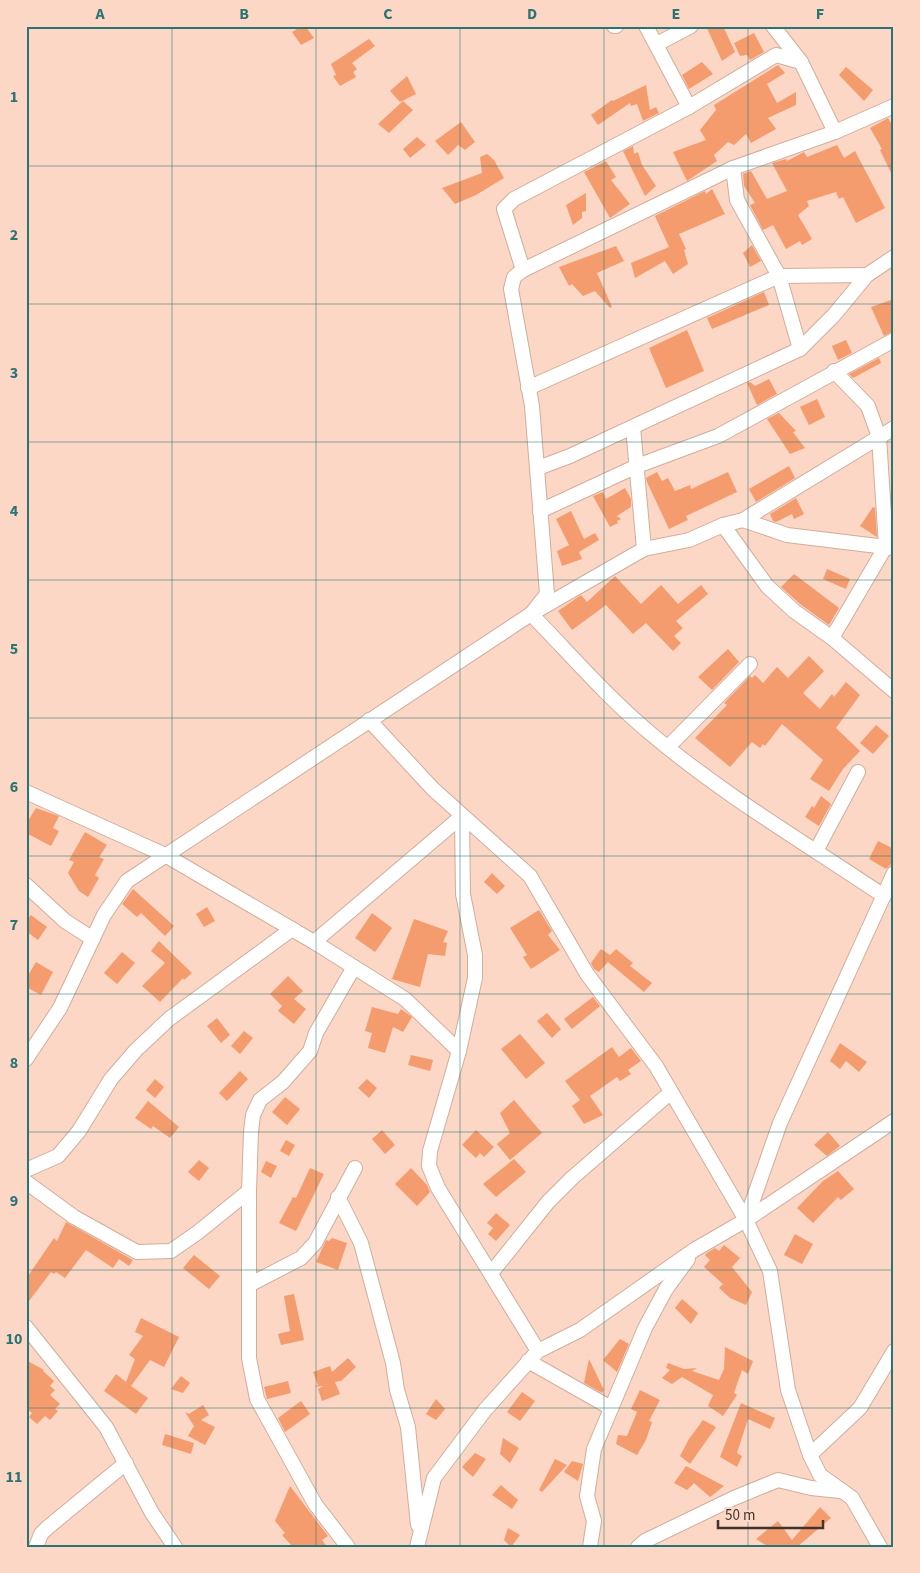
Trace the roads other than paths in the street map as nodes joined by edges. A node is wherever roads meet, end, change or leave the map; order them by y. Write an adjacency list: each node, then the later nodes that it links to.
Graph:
1 (646, 26): 4 (street)
2 (691, 26): 4 (street)
3 (773, 26): 5 (street)
4 (657, 44): 7 (street)
5 (801, 62): 7 (street); 8 (street)
6 (894, 106): 8 (street)
7 (689, 107): 11 (street)
8 (835, 132): 9 (street)
9 (734, 168): 11 (street); 13 (street)
10 (894, 257): 12 (street)
11 (524, 270): 17 (street)
12 (867, 275): 13 (street); 15 (street)
13 (779, 276): 15 (street); 17 (street)
14 (894, 340): 16 (street)
15 (800, 350): 18 (street)
16 (834, 371): 20 (street); 21 (street)
17 (528, 388): 22 (street)
18 (633, 427): 21 (street); 22 (street)
19 (894, 428): 20 (street)
20 (879, 437): 24 (street); 26 (street)
21 (637, 466): 23 (street); 27 (street)
22 (538, 468): 23 (street)
23 (540, 511): 28 (street)
24 (743, 520): 25 (street); 26 (street)
25 (723, 525): 27 (street); 29 (street)
26 (890, 547): 29 (street)
27 (644, 549): 28 (street)
28 (532, 614): 32 (street); 33 (street)
29 (832, 638): 31 (street)
30 (750, 664): 33 (street)
31 (894, 691)
32 (369, 720): 36 (street); 38 (street)
33 (668, 747): 37 (street)
34 (858, 772): 37 (street)
35 (26, 792): 38 (street)
36 (462, 816): 44 (street); 46 (street); 48 (street)
37 (816, 851): 41 (street)
38 (165, 855): 42 (street); 43 (street)
39 (894, 873): 41 (street)
40 (26, 884): 43 (street)
41 (884, 896): 55 (street)
42 (292, 929): 44 (street); 51 (street)
43 (93, 939): 47 (street)
44 (314, 942): 45 (street)
45 (354, 967): 46 (street); 53 (street)
46 (459, 1051): 57 (street)
47 (27, 1053)
48 (670, 1094): 55 (street); 57 (street)
49 (894, 1121): 55 (street)
50 (355, 1168): 54 (street)
51 (26, 1170)
52 (26, 1182): 53 (street)
53 (248, 1191): 58 (street)
54 (338, 1197): 58 (street); 67 (street)
55 (746, 1220): 56 (street); 64 (street)
56 (694, 1250): 60 (street); 63 (street)
57 (492, 1272): 60 (street)
58 (249, 1285): 70 (street)
59 (26, 1327): 65 (street)
60 (538, 1351): 62 (street)
61 (894, 1351): 64 (street)
62 (528, 1361): 63 (street); 67 (street)
63 (611, 1408): 71 (street)
64 (810, 1455): 66 (street)
65 (126, 1463): 68 (street); 69 (street)
66 (841, 1491): 72 (street); 73 (street)
67 (418, 1540)
68 (36, 1547)
69 (175, 1547)
70 (348, 1547)
71 (590, 1547)
72 (638, 1547)
73 (880, 1547)

